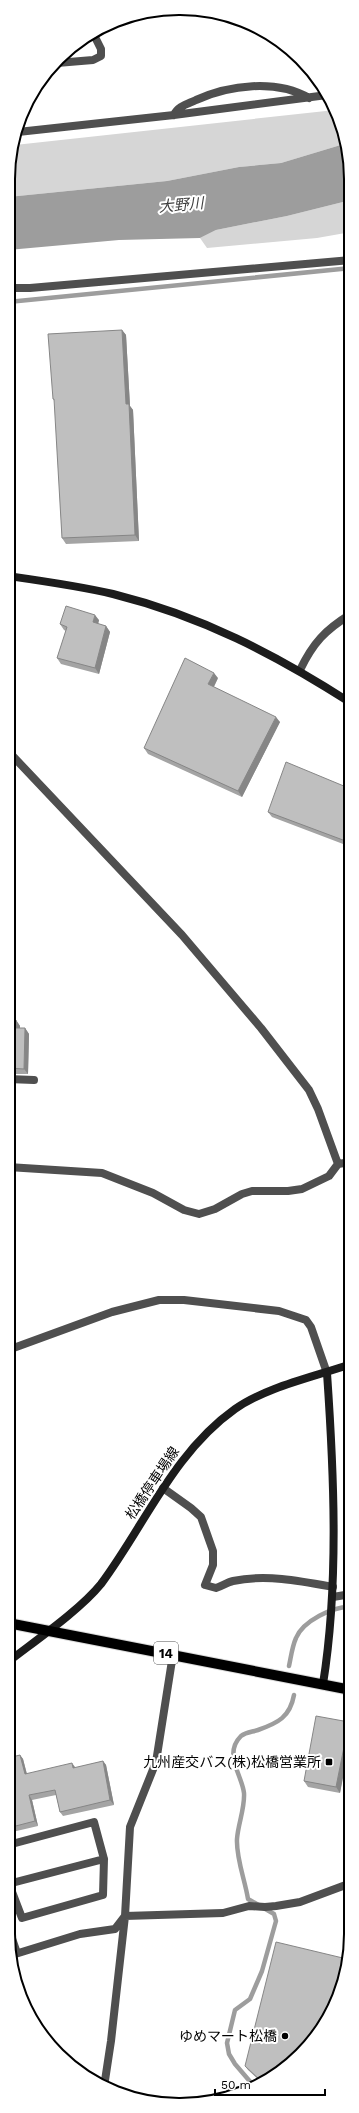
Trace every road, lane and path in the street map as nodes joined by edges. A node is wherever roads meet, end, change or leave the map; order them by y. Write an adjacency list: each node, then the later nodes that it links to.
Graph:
1 (96, 38): 2 (street)
2 (64, 62)
3 (321, 96): 4 (street)
4 (309, 98): 5 (street); 5 (street)
5 (174, 115): 6 (street)
6 (23, 131)
7 (344, 261): 8 (street)
8 (15, 288)
9 (15, 577): 11 (street)
10 (344, 618): 11 (street)
11 (300, 670): 12 (street)
12 (344, 698)
13 (15, 758): 17 (street)
14 (15, 1079): 15 (street)
15 (34, 1080)
16 (344, 1163): 17 (street)
17 (338, 1164): 18 (street)
18 (15, 1167)
19 (15, 1347): 21 (street)
20 (344, 1366): 21 (street, 松橋停車場線)
21 (327, 1372): 22 (street, 松橋停車場線); 23 (street)
22 (163, 1488): 23 (street); 27 (street, 松橋停車場線)
23 (333, 1587): 25 (street)
24 (344, 1596): 25 (street)
25 (333, 1600): 30 (street)
26 (15, 1625): 27 (main road, 14)
27 (47, 1632): 28 (main road, 14); 29 (street, 松橋停車場線)
28 (173, 1654): 30 (main road, 14); 37 (street)
29 (15, 1657)
30 (324, 1684): 31 (main road, 14)
31 (344, 1688)
32 (15, 1842): 33 (street)
33 (104, 1859): 34 (street); 36 (street)
34 (15, 1882)
35 (344, 1886): 37 (street)
36 (15, 1901)
37 (124, 1916): 38 (street); 39 (street)
38 (15, 1954)
39 (105, 2080)

